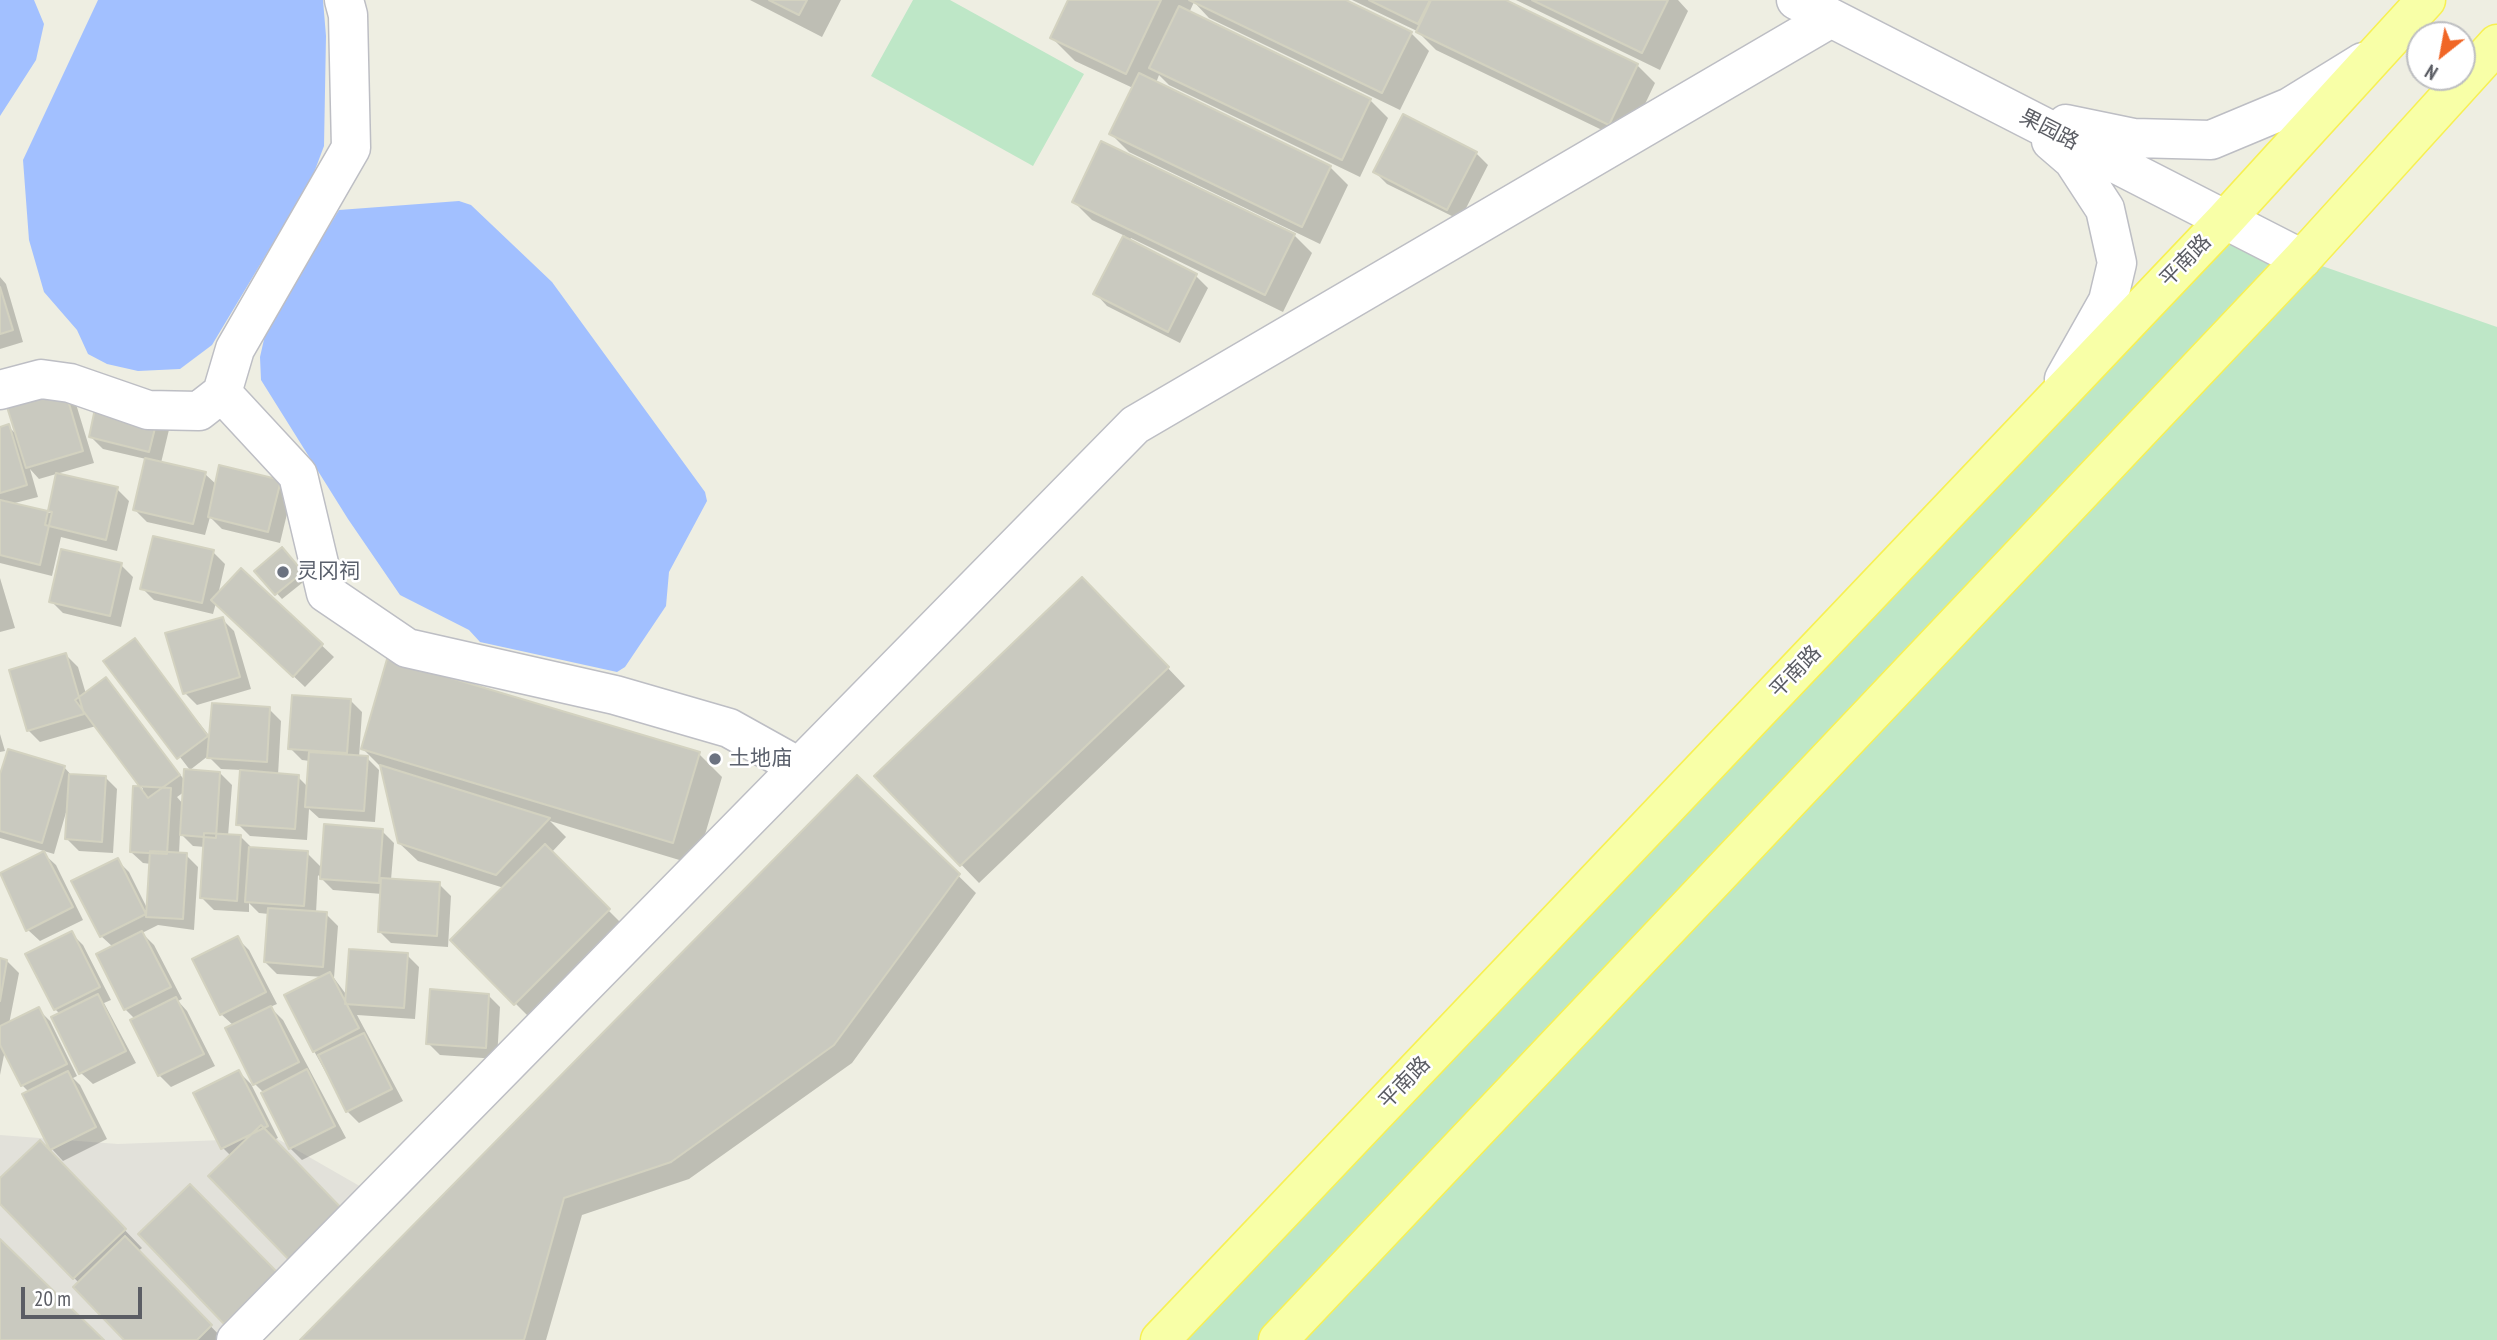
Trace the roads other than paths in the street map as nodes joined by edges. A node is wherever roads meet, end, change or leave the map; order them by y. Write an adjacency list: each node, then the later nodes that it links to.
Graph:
1 (344, 0): 11 (street)
2 (1796, 0): 4 (street, 果园路)
3 (2426, 0): 6 (main road, 平南路)
4 (1831, 18): 7 (street, 果园路); 13 (street)
5 (2497, 44): 9 (main road)
6 (2379, 51): 7 (street); 8 (main road, 平南路)
7 (2020, 114): 8 (street, 果园路); 12 (street)
8 (2225, 220): 9 (street, 果园路); 12 (main road, 平南路)
9 (2302, 259): 16 (main road)
10 (0, 390): 11 (street)
11 (222, 393): 13 (street)
12 (2049, 405): 15 (main road, 平南路)
13 (799, 767): 14 (street)
14 (236, 1340)
15 (1160, 1340)
16 (1278, 1340)

